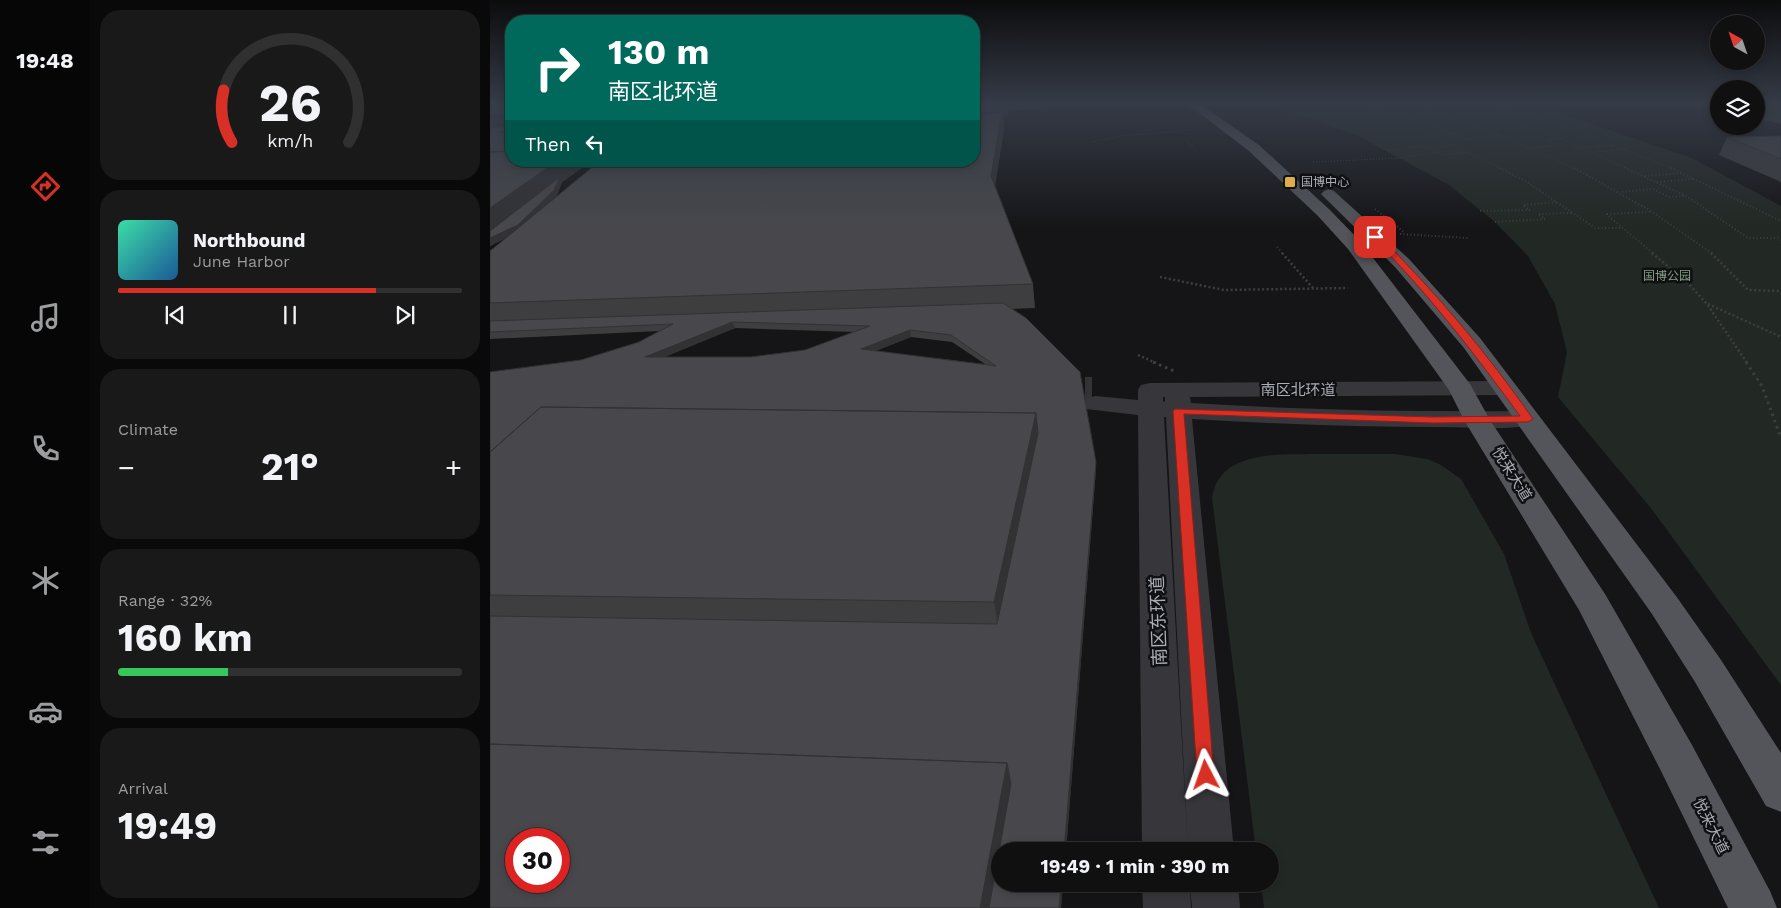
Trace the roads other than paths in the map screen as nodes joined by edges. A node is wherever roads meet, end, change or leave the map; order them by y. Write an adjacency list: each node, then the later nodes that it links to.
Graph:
1 (1249, 144): 4 (main road, 悦来大道)
2 (1272, 144): 3 (main road)
3 (1505, 388): 4 (street, 南区北环道); 7 (main road)
4 (1461, 389): 5 (street, 南区北环道); 8 (main road, 悦来大道)
5 (1167, 394): 6 (street, 南区北环道); 8 (street, 南区北环道); 10 (street, 南区东环道); 11 (street)
6 (1093, 397)
7 (1528, 419): 8 (street, 南区北环道); 9 (main road)
8 (1477, 420): 16 (main road, 悦来大道)
9 (1781, 790)
10 (1165, 842)
11 (1211, 842)
12 (1166, 892): 14 (street)
13 (1215, 892): 15 (street)
14 (1167, 908)
15 (1216, 908)
16 (1753, 908)

